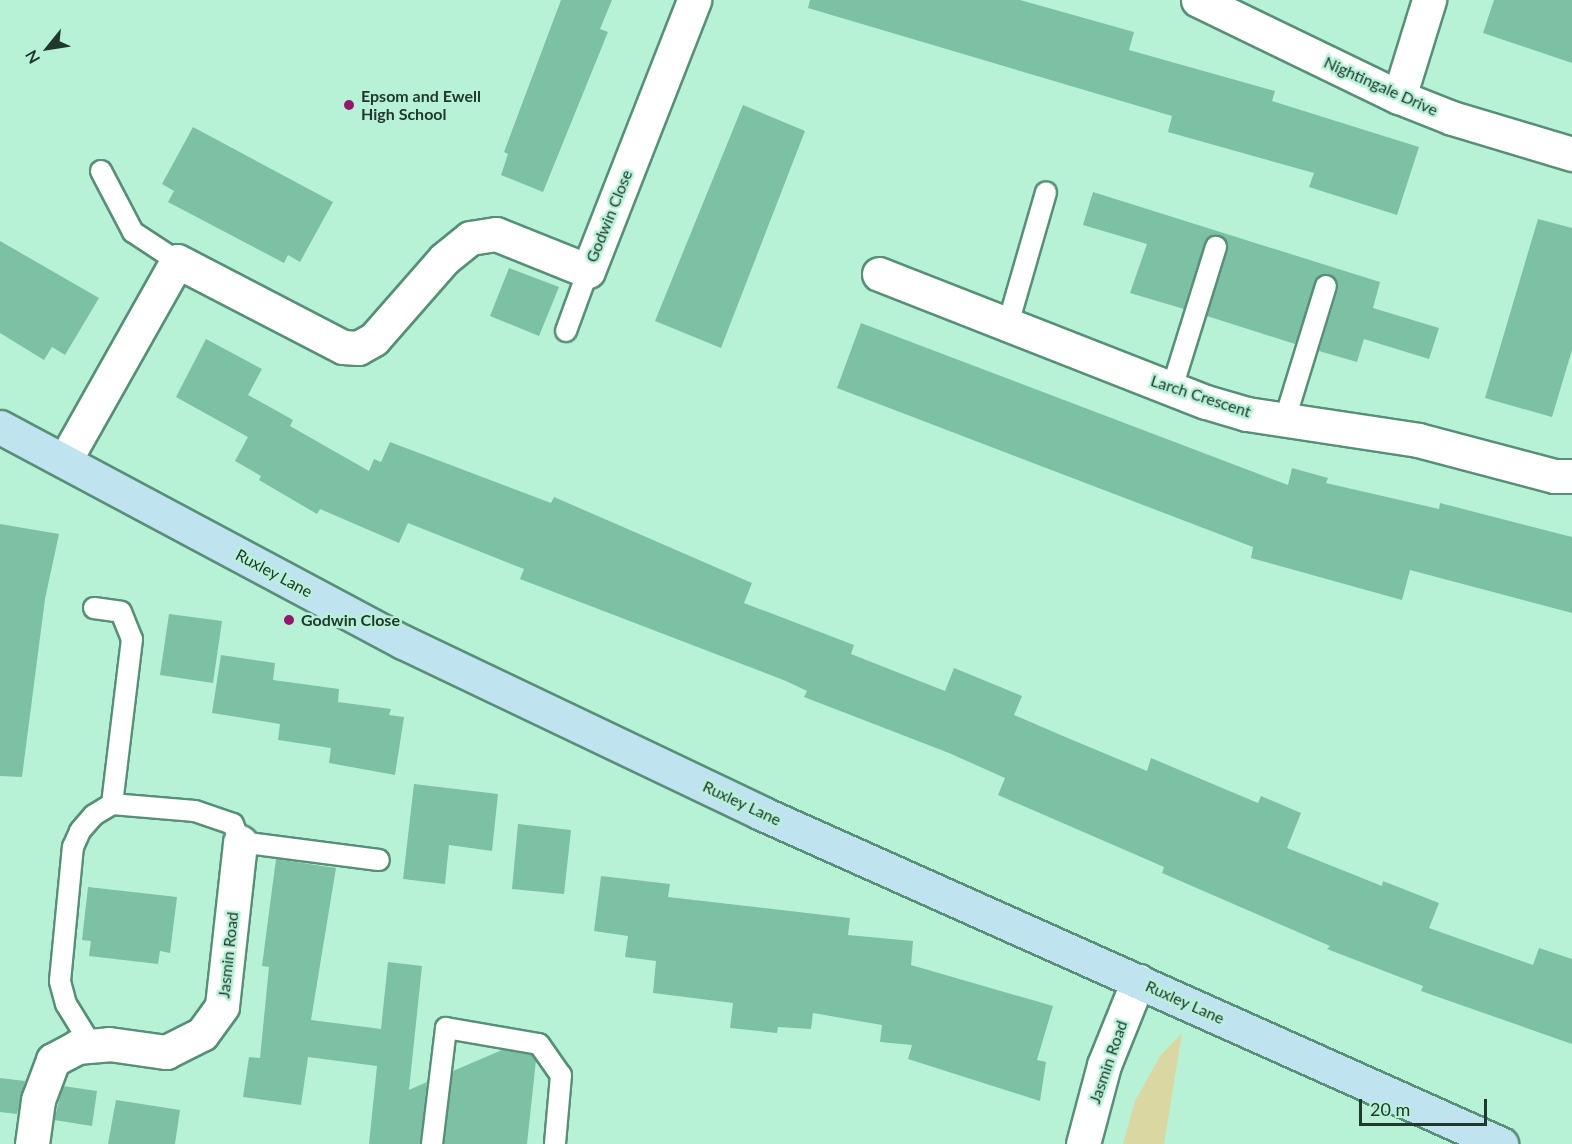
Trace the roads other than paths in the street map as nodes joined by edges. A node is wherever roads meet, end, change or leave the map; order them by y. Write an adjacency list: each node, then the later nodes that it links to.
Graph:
1 (694, 0): 10 (street, Godwin Close)
2 (1198, 0): 4 (street, Nightingale Drive)
3 (1429, 0): 4 (street)
4 (1399, 97): 5 (street, Nightingale Drive)
5 (1572, 154)
6 (101, 171): 9 (lane)
7 (1046, 192): 13 (lane)
8 (1216, 248): 15 (lane)
9 (177, 261): 10 (street, Godwin Close); 18 (street)
10 (588, 271): 14 (lane)
11 (879, 274): 13 (street, Larch Crescent)
12 (1326, 286): 16 (lane)
13 (1008, 324): 15 (street, Larch Crescent)
14 (566, 331)
15 (1172, 388): 16 (street, Larch Crescent)
16 (1286, 419): 19 (street, Larch Crescent)
17 (0, 426): 18 (main road, Ruxley Lane)
18 (64, 460): 24 (main road, Ruxley Lane)
19 (1572, 476)
20 (94, 608): 21 (lane)
21 (112, 804): 22 (lane); 25 (lane)
22 (240, 842): 23 (lane); 25 (street, Jasmin Road)
23 (379, 860)
24 (1138, 981): 29 (street, Jasmin Road); 30 (main road, Ruxley Lane)
25 (92, 1046): 26 (street, Jasmin Road)
26 (32, 1144)
27 (432, 1144): 28 (lane)
28 (555, 1144)
29 (1083, 1144)
30 (1501, 1144)

